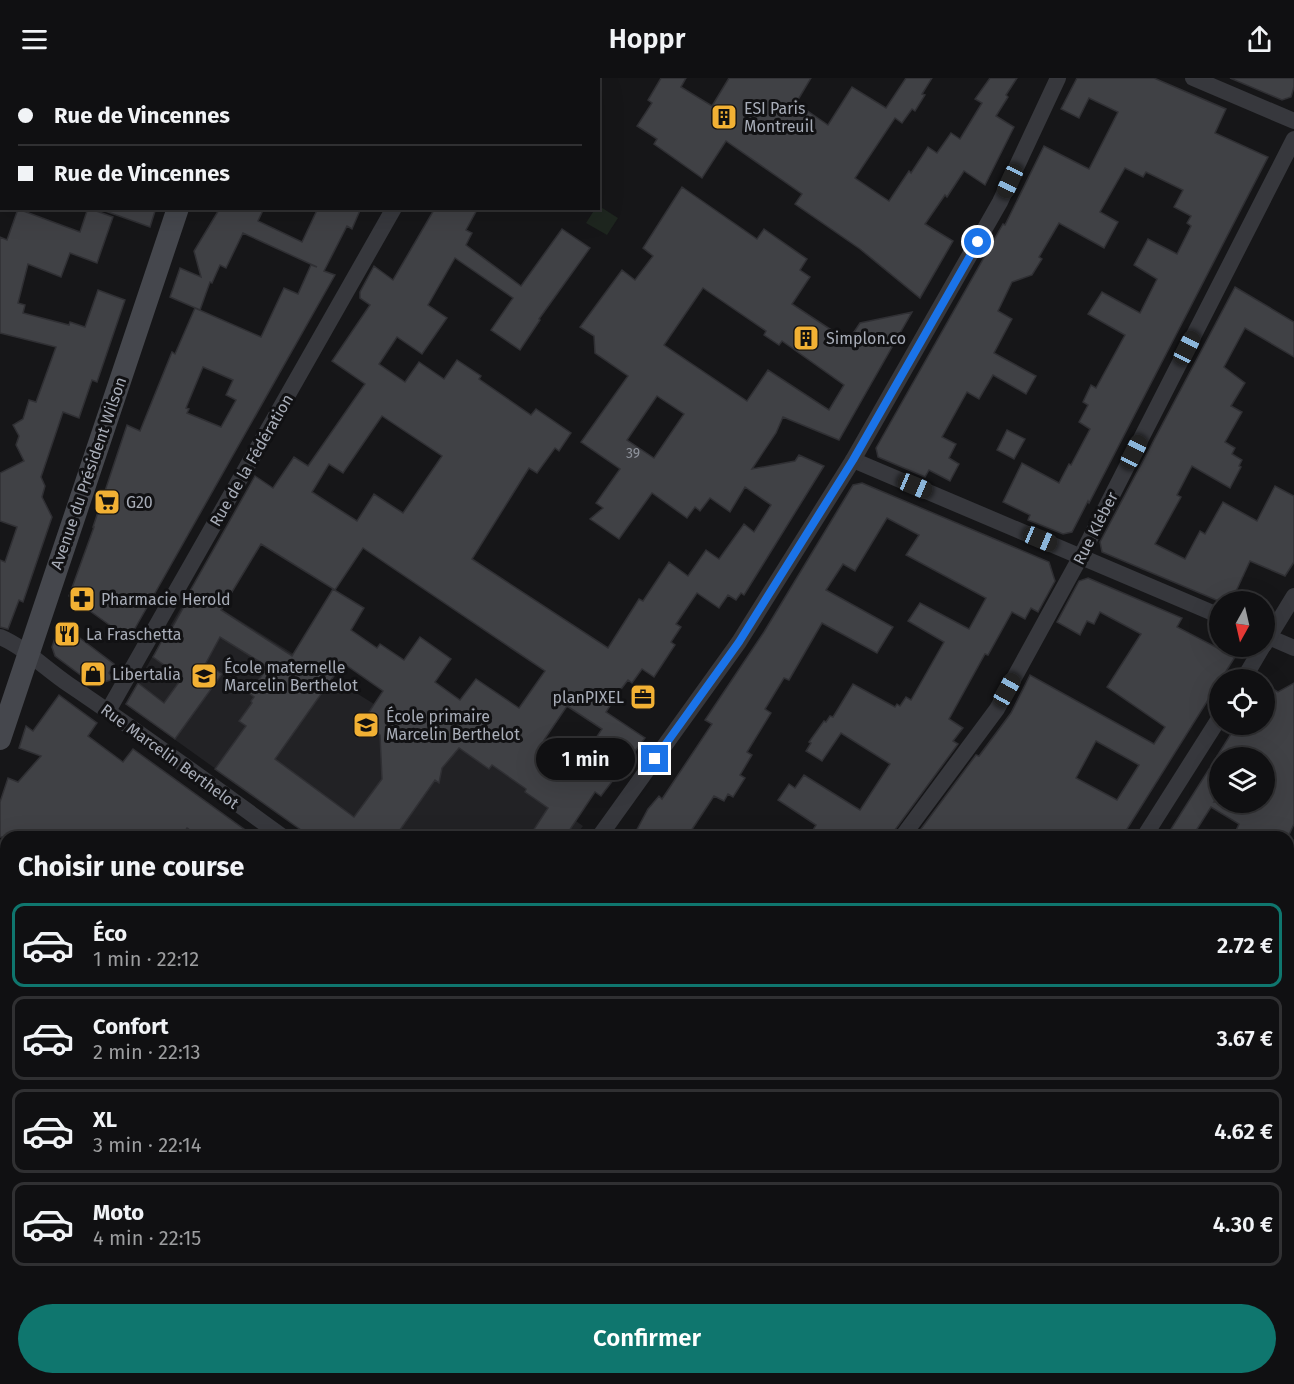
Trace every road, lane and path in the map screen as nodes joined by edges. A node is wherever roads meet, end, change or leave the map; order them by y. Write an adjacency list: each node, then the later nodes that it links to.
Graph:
1 (1058, 78): 7 (street)
2 (1193, 78): 3 (street)
3 (1294, 121)
4 (1294, 140): 8 (street, Rue Kléber)
5 (177, 210): 15 (street, Avenue du Président Wilson)
6 (393, 210): 16 (street, Rue de la Fédération)
7 (853, 460): 8 (street); 20 (street)
8 (1081, 556): 10 (street); 21 (street, Rue Kléber)
9 (1294, 596): 11 (street)
10 (1209, 611)
11 (1275, 625)
12 (0, 637): 15 (street, Rue Marcelin Berthelot)
13 (1275, 643): 14 (street)
14 (1294, 648)
15 (27, 654): 16 (street, Rue Marcelin Berthelot); 18 (street, Avenue du Président Wilson)
16 (108, 711): 19 (street, Rue Marcelin Berthelot)
17 (1209, 734): 22 (street)
18 (0, 739)
19 (276, 831)
20 (603, 831)
21 (906, 831)
22 (1148, 831)

